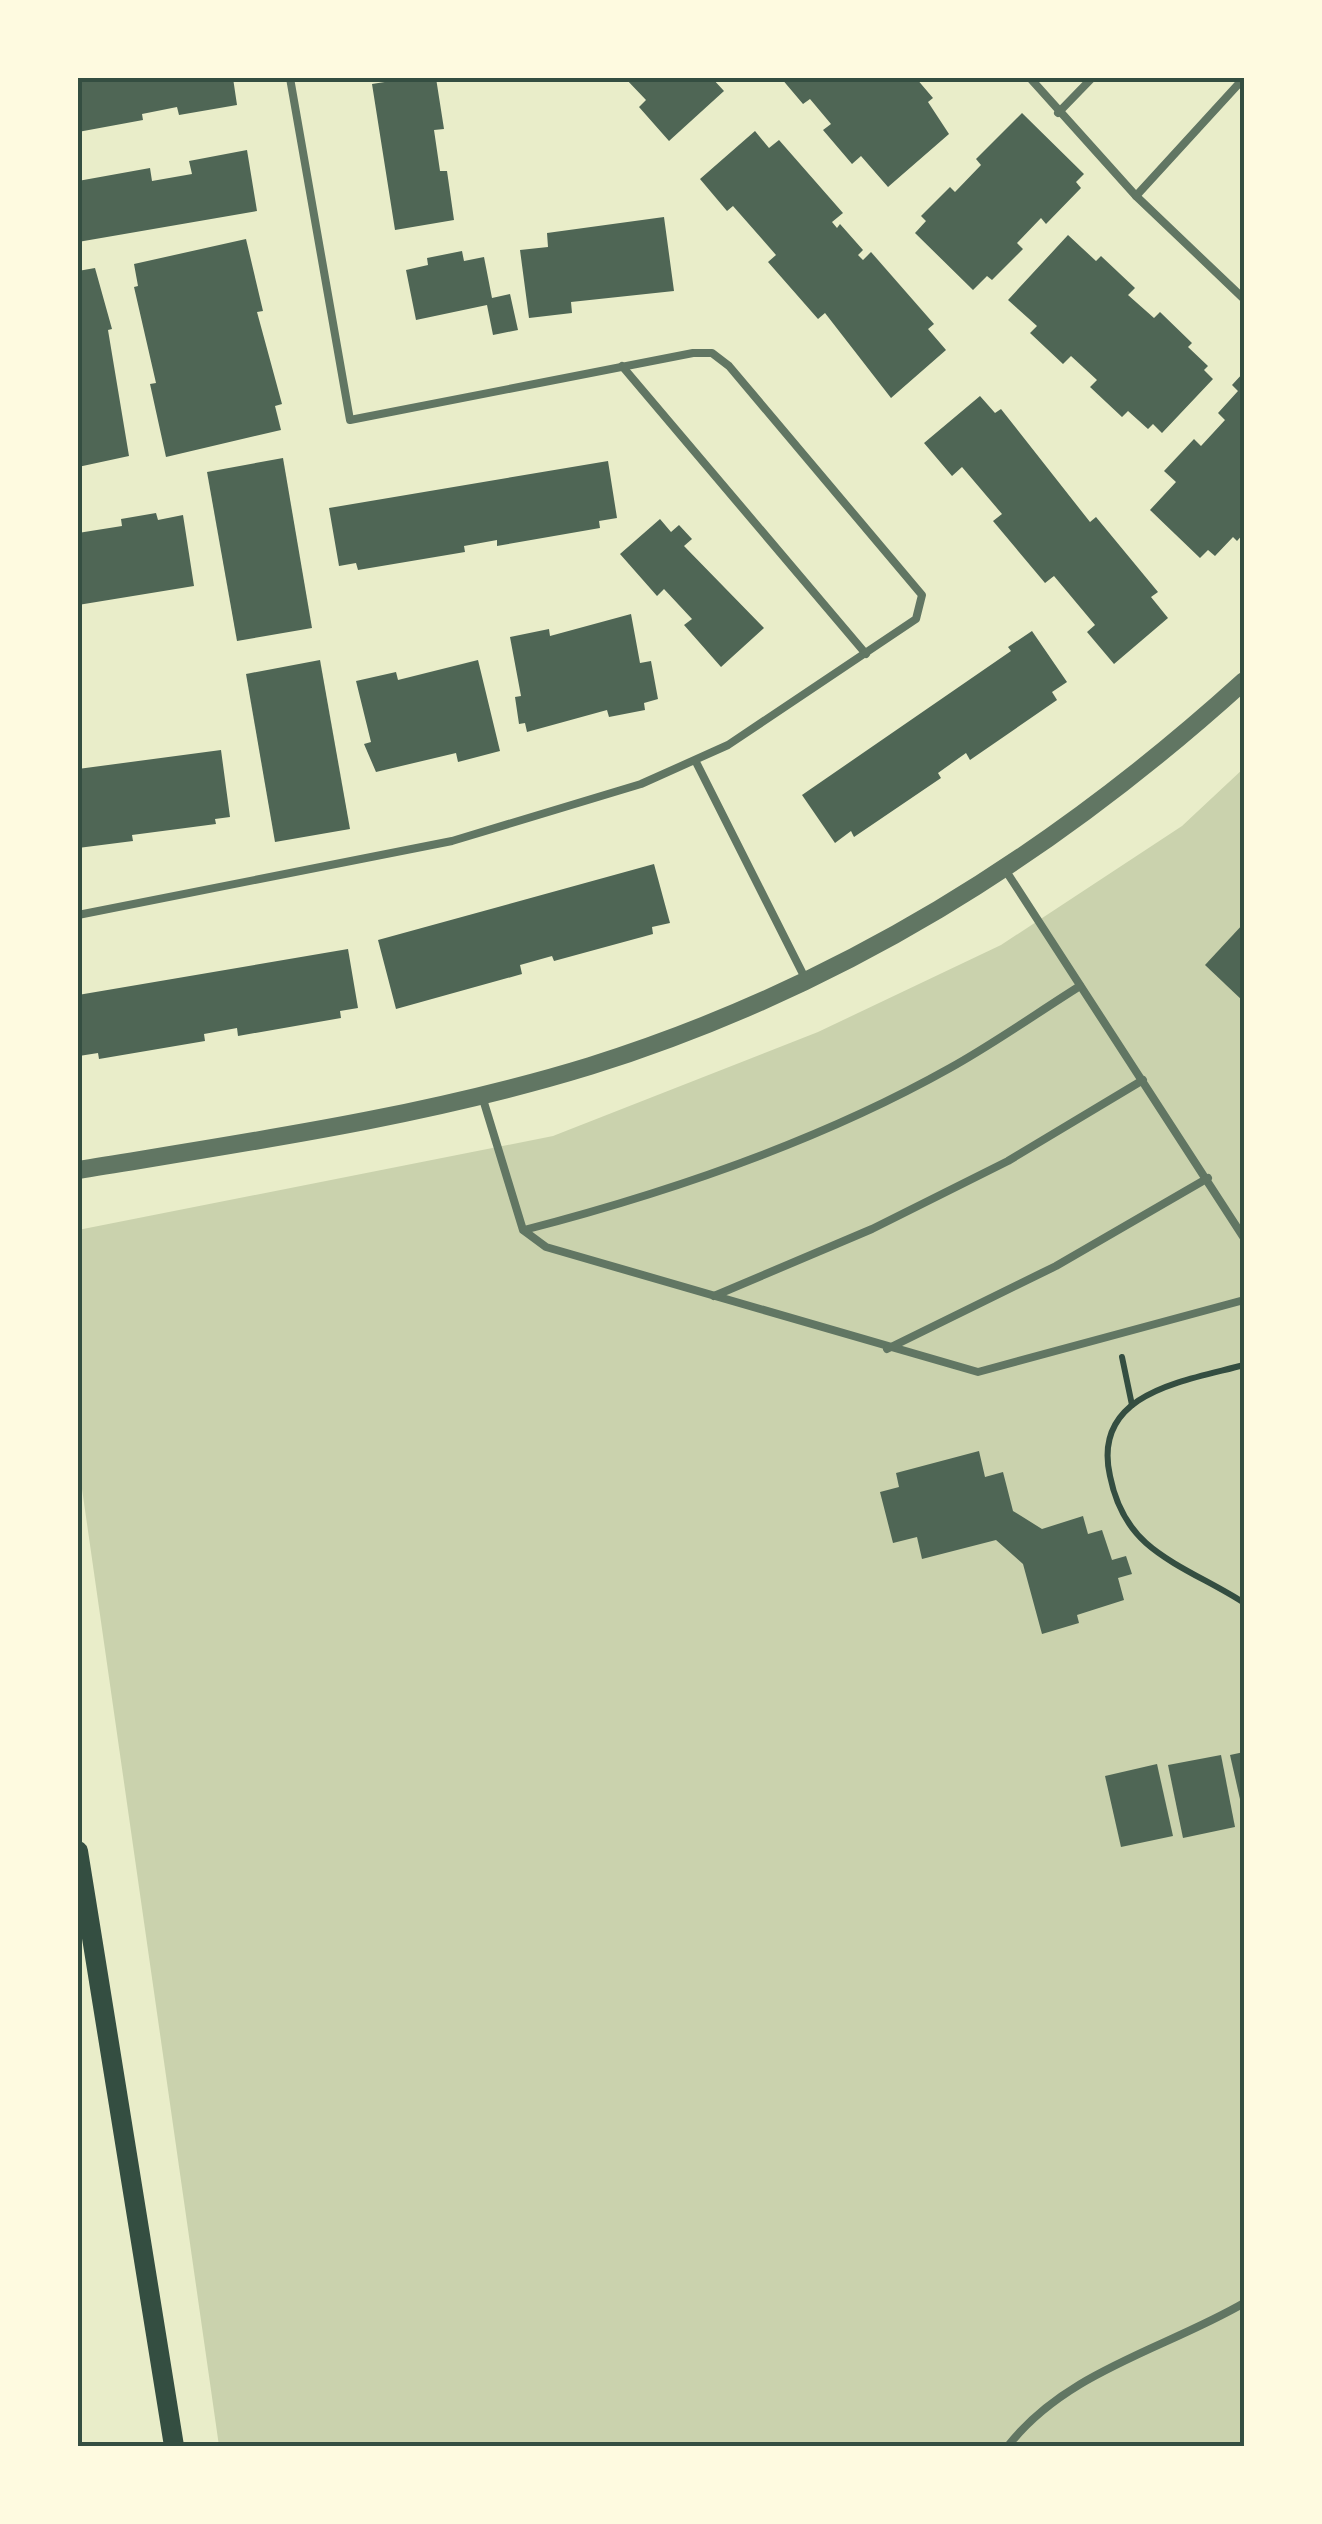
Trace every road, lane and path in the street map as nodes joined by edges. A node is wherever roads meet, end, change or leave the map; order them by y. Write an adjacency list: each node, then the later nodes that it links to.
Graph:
1 (290, 78): 8 (lane)
2 (1030, 78): 5 (lane)
3 (1092, 78): 5 (lane)
4 (1244, 78): 6 (lane)
5 (1058, 113): 6 (lane)
6 (1136, 196): 7 (lane)
7 (1244, 299)
8 (622, 366): 9 (lane); 9 (lane)
9 (866, 654): 11 (lane)
10 (1244, 681): 12 (street)
11 (696, 762): 13 (lane); 14 (lane)
12 (1006, 871): 14 (street); 15 (lane)
13 (78, 916)
14 (806, 980): 17 (street)
15 (1080, 986): 16 (lane); 20 (lane)
16 (1143, 1080): 19 (lane); 22 (lane)
17 (482, 1096): 18 (street); 20 (lane)
18 (78, 1170)
19 (1208, 1178): 21 (lane); 25 (lane)
20 (524, 1230): 22 (lane)
21 (1244, 1238)
22 (713, 1296): 25 (lane)
23 (1244, 1300): 24 (lane)
24 (1117, 1335): 25 (lane); 27 (path)
25 (887, 1349)
26 (1244, 1365): 27 (path)
27 (1132, 1405): 28 (path)
28 (1244, 1603)
29 (78, 1851): 31 (main road)
30 (1244, 2303): 32 (lane)
31 (174, 2446)
32 (1008, 2446)

